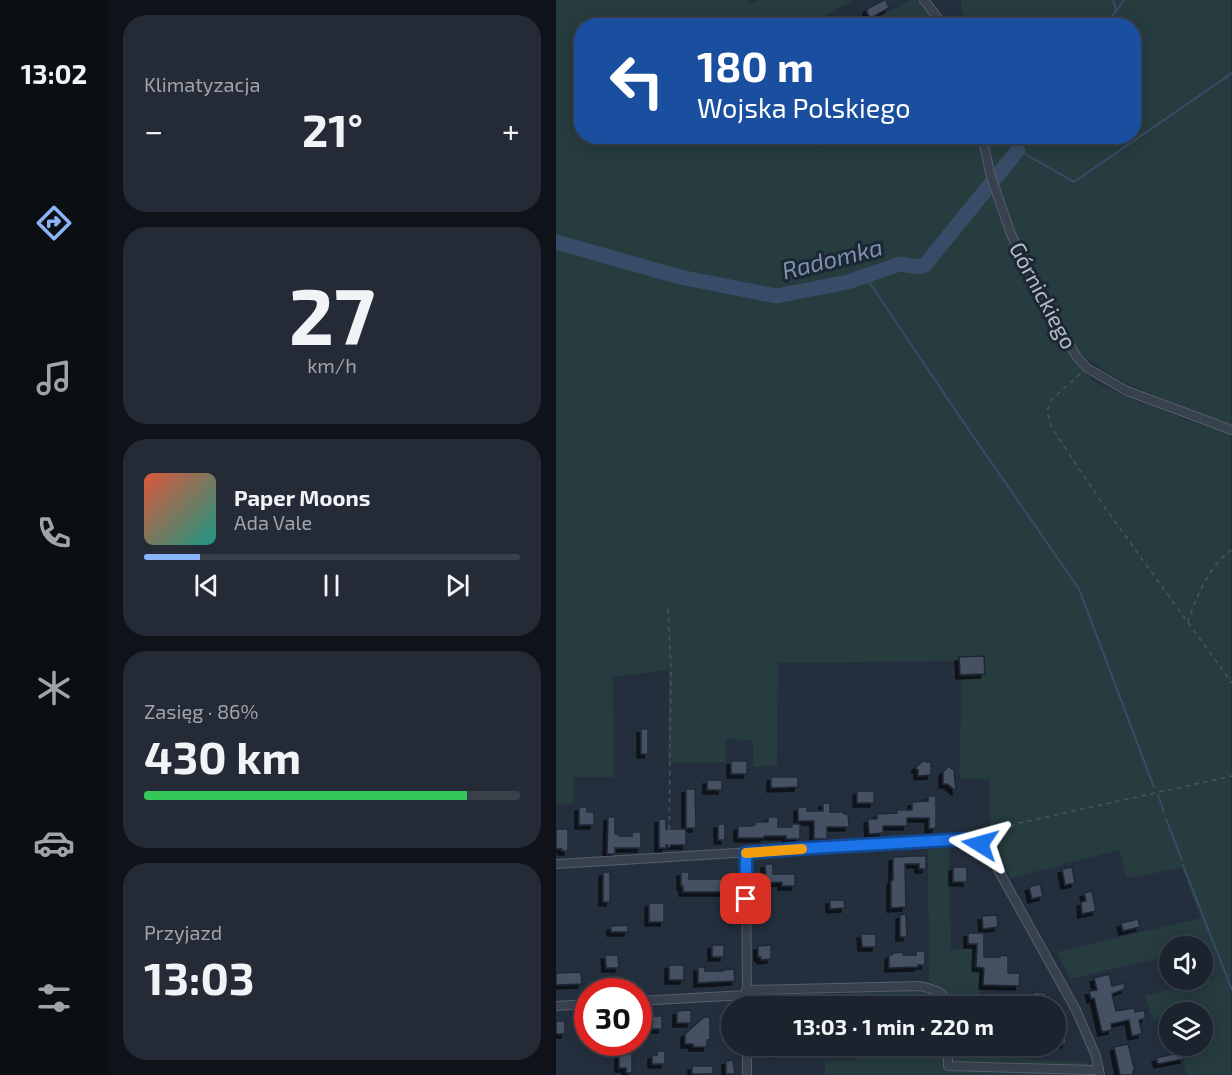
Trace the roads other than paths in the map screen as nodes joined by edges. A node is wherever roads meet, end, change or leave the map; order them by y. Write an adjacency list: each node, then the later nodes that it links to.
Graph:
1 (924, 0): 2 (street)
2 (938, 18)
3 (984, 144): 4 (street, Górnickiego)
4 (1231, 430)
5 (746, 853): 6 (street); 7 (street); 15 (street)
6 (556, 864)
7 (746, 992): 8 (street); 9 (street); 10 (street)
8 (746, 996)
9 (944, 996)
10 (652, 1000)
11 (574, 1005): 12 (street)
12 (556, 1006)
13 (747, 1056): 16 (street)
14 (948, 1056): 15 (street)
15 (1100, 1072)
16 (747, 1075)

